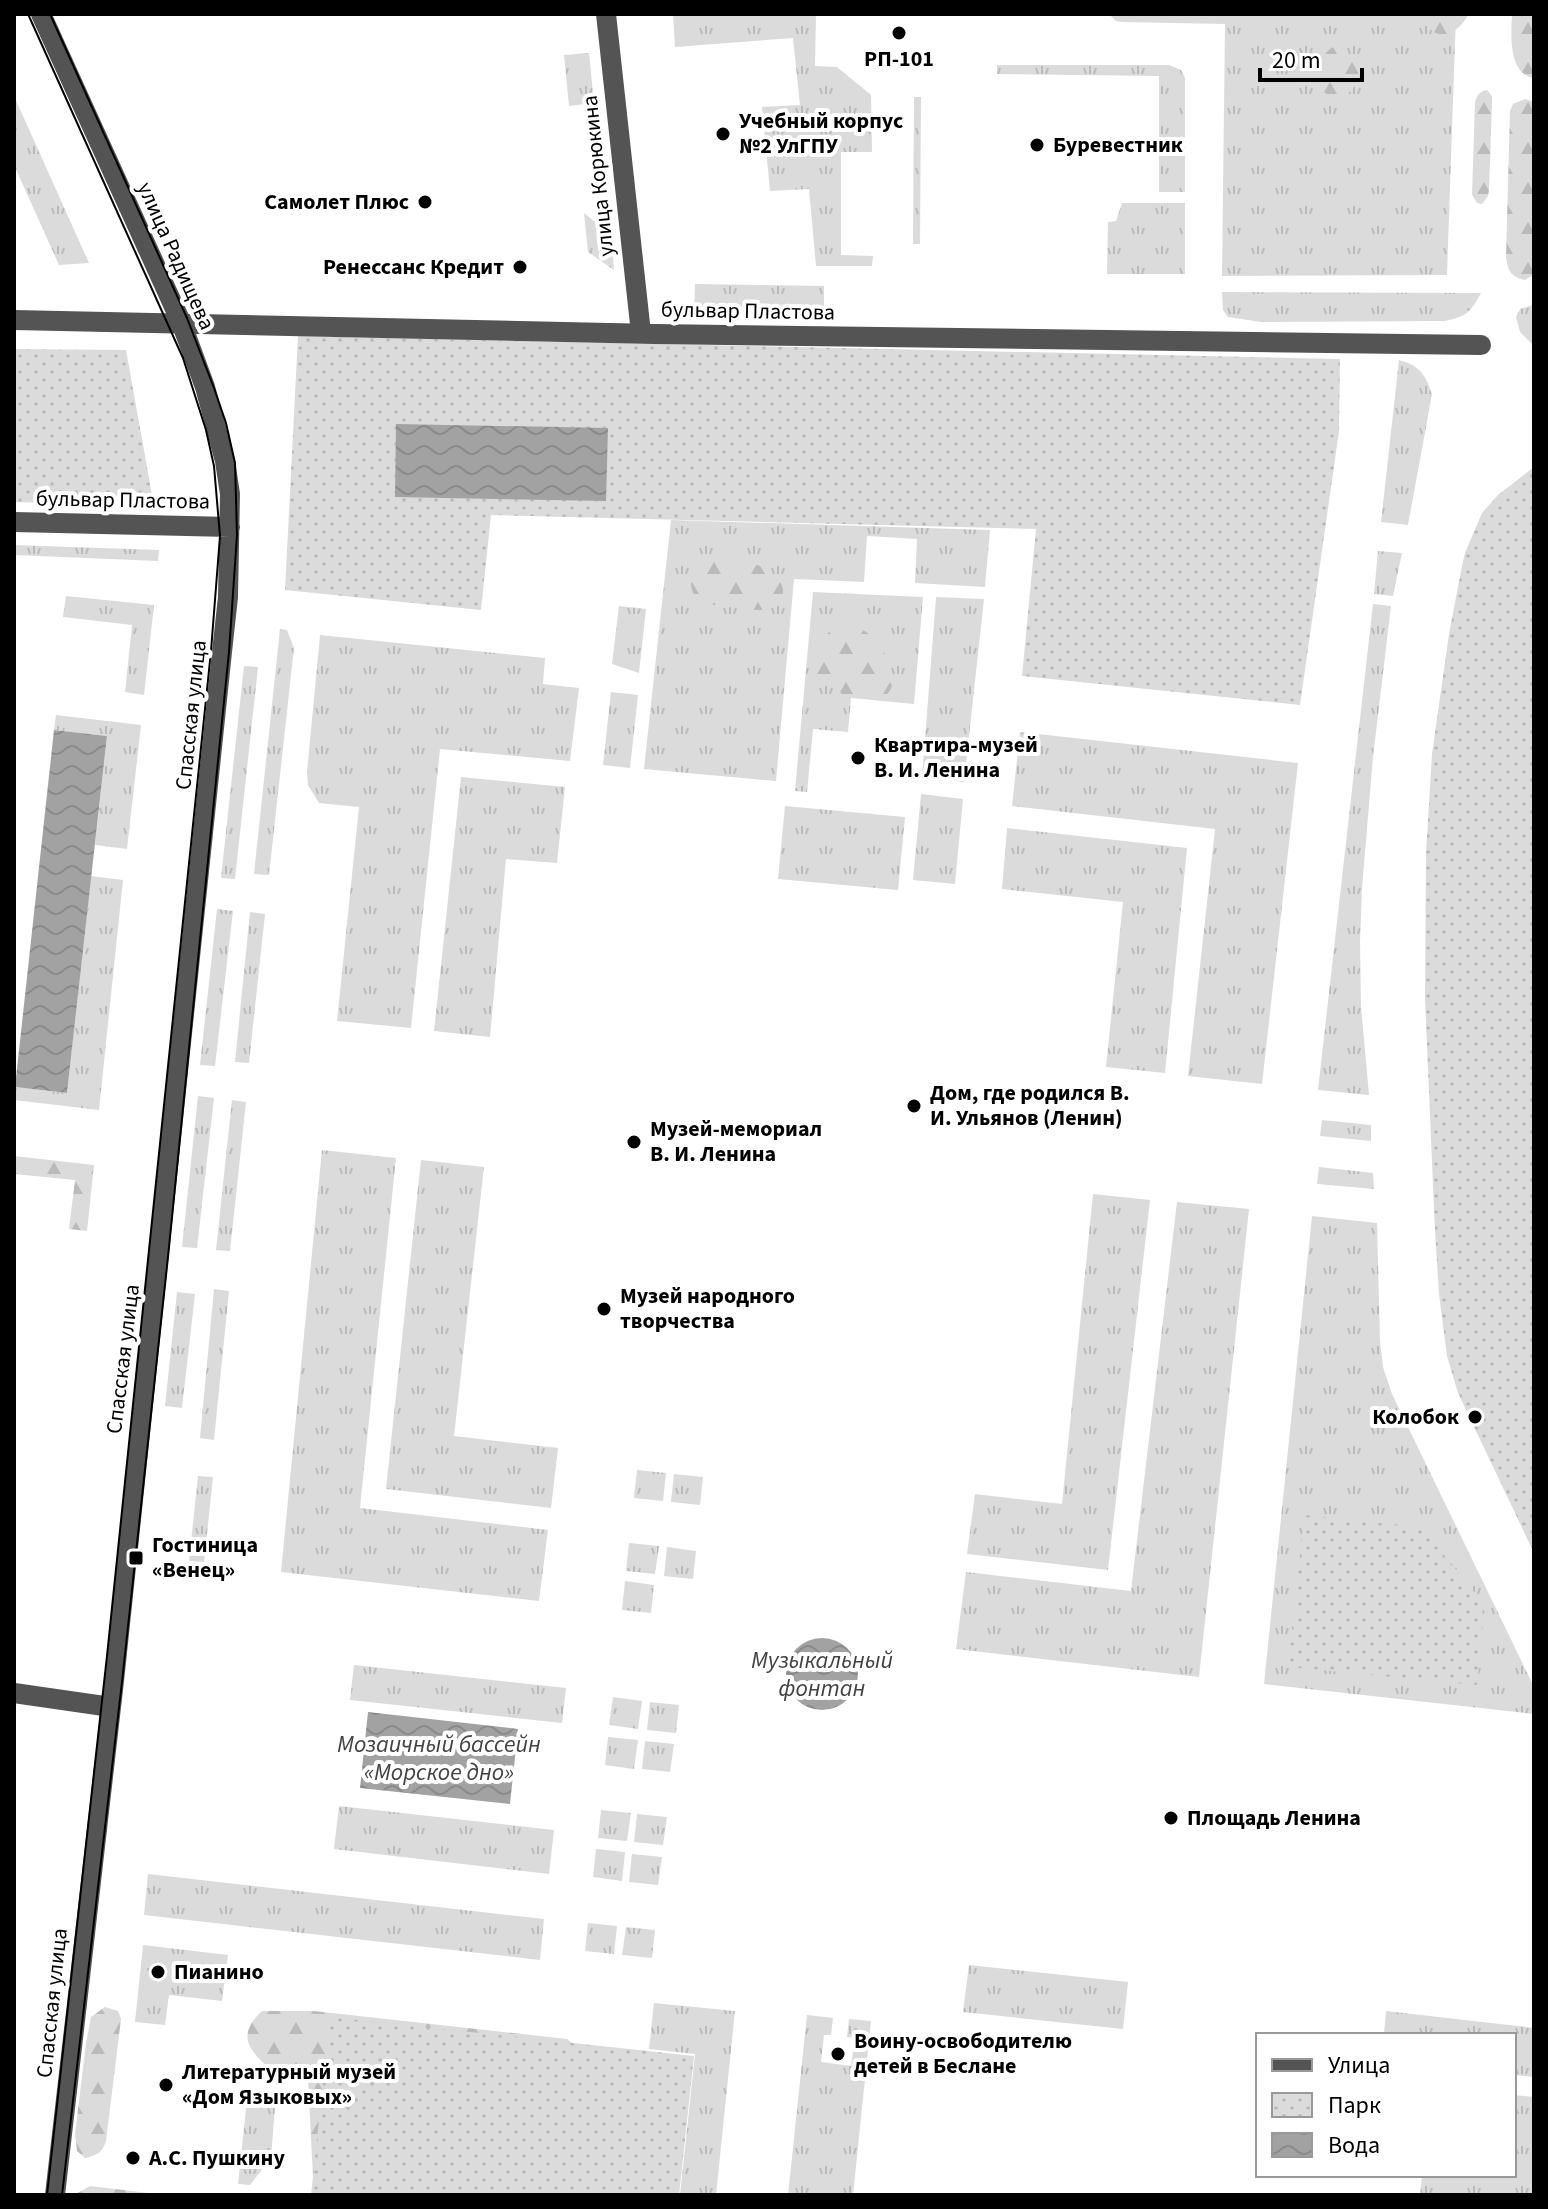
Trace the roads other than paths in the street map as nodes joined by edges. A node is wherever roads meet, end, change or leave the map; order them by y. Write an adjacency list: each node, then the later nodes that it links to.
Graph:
1 (41, 14): 4 (street, улица Радищева)
2 (606, 14): 5 (street, улица Корюкина)
3 (14, 320): 4 (street, бульвар Пластова)
4 (181, 322): 5 (street, бульвар Пластова); 8 (street, улица Радищева)
5 (641, 333): 6 (street, бульвар Пластова)
6 (1481, 345)
7 (14, 522): 8 (street, бульвар Пластова)
8 (230, 527): 10 (street, Спасская улица)
9 (14, 1693): 10 (street)
10 (111, 1707): 11 (street, Спасская улица)
11 (55, 2195)

